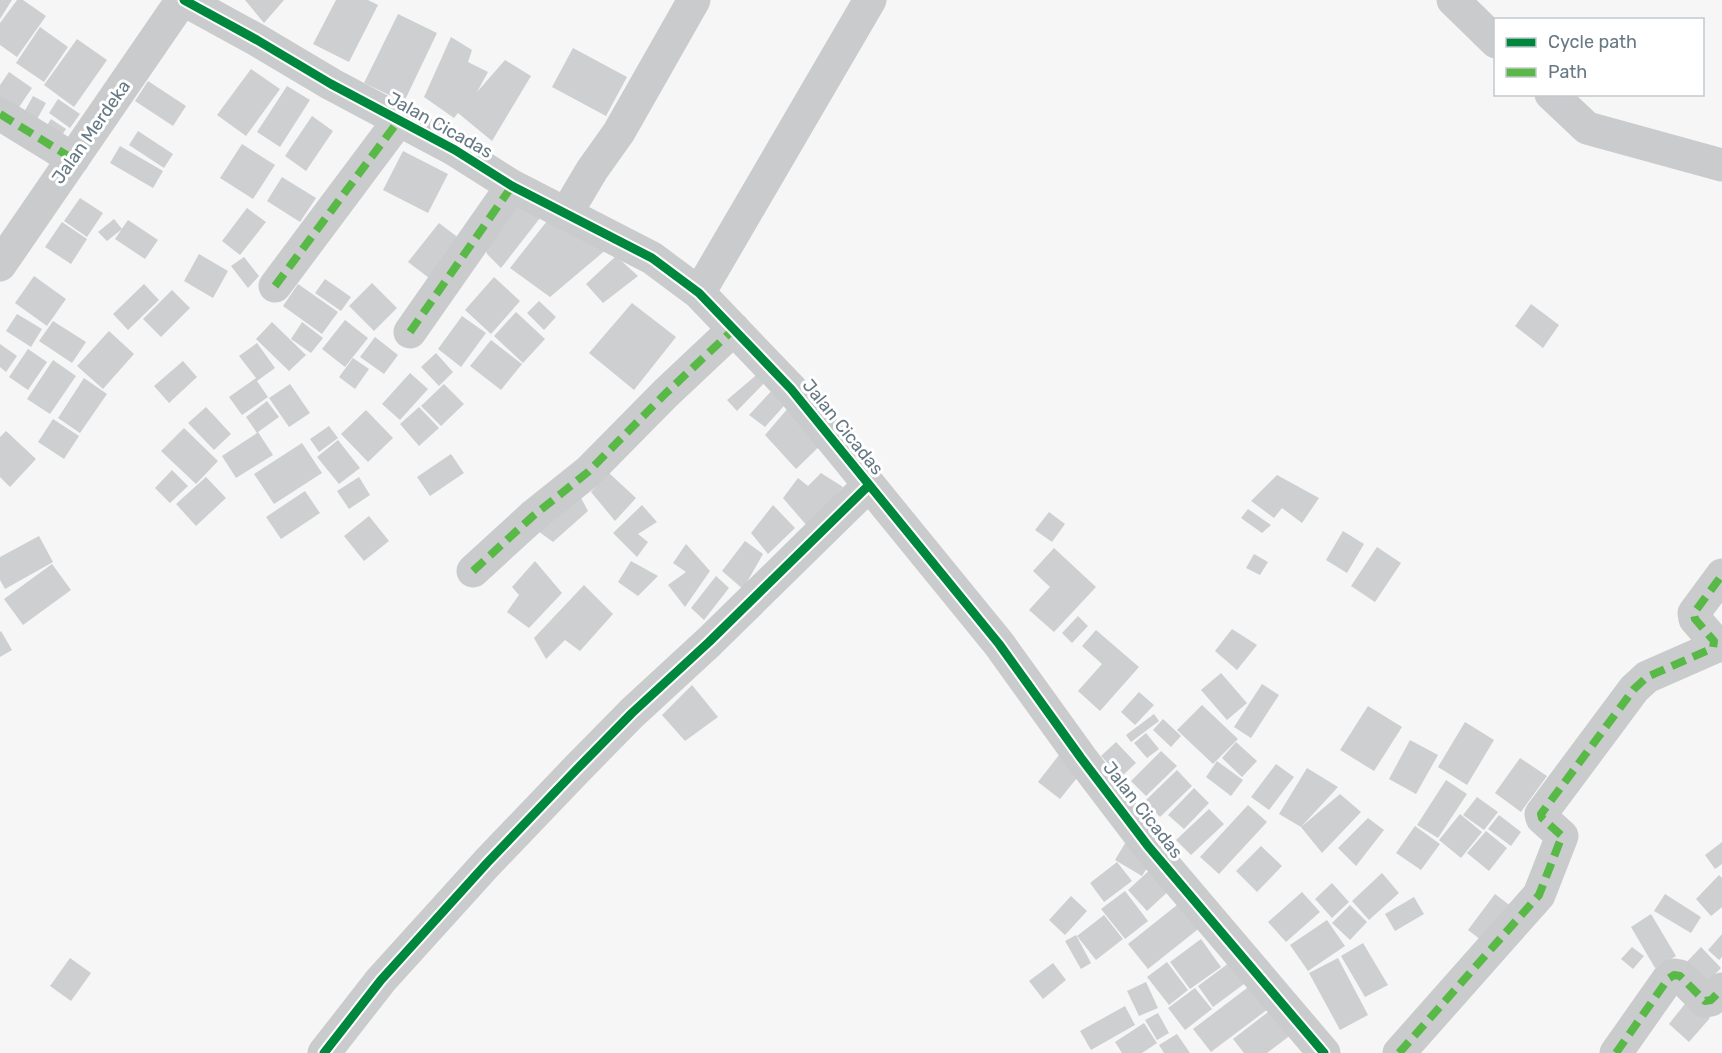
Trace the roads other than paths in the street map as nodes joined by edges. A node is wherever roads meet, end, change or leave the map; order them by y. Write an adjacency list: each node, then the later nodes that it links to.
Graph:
1 (183, 0): 8 (street, Jalan Cicadas); 9 (street, Jalan Merdeka)
2 (694, 0): 12 (street)
3 (870, 0): 15 (street)
4 (1453, 0): 5 (street)
5 (1494, 40)
6 (1553, 96): 10 (street)
7 (0, 114): 9 (street)
8 (399, 120): 11 (street, Jalan Cicadas); 14 (street)
9 (73, 159): 13 (street, Jalan Merdeka)
10 (1722, 165)
11 (512, 186): 12 (street, Jalan Cicadas); 17 (street)
12 (567, 212): 15 (street, Jalan Cicadas)
13 (0, 265)
14 (275, 286)
15 (699, 292): 16 (street, Jalan Cicadas)
16 (734, 329): 18 (street, Jalan Cicadas); 19 (street)
17 (410, 332)
18 (869, 485): 22 (street); 23 (street, Jalan Cicadas)
19 (472, 571)
20 (1722, 575): 24 (street)
21 (1722, 989): 25 (street)
22 (324, 1053)
23 (1324, 1053)
24 (1399, 1053)
25 (1616, 1053)

